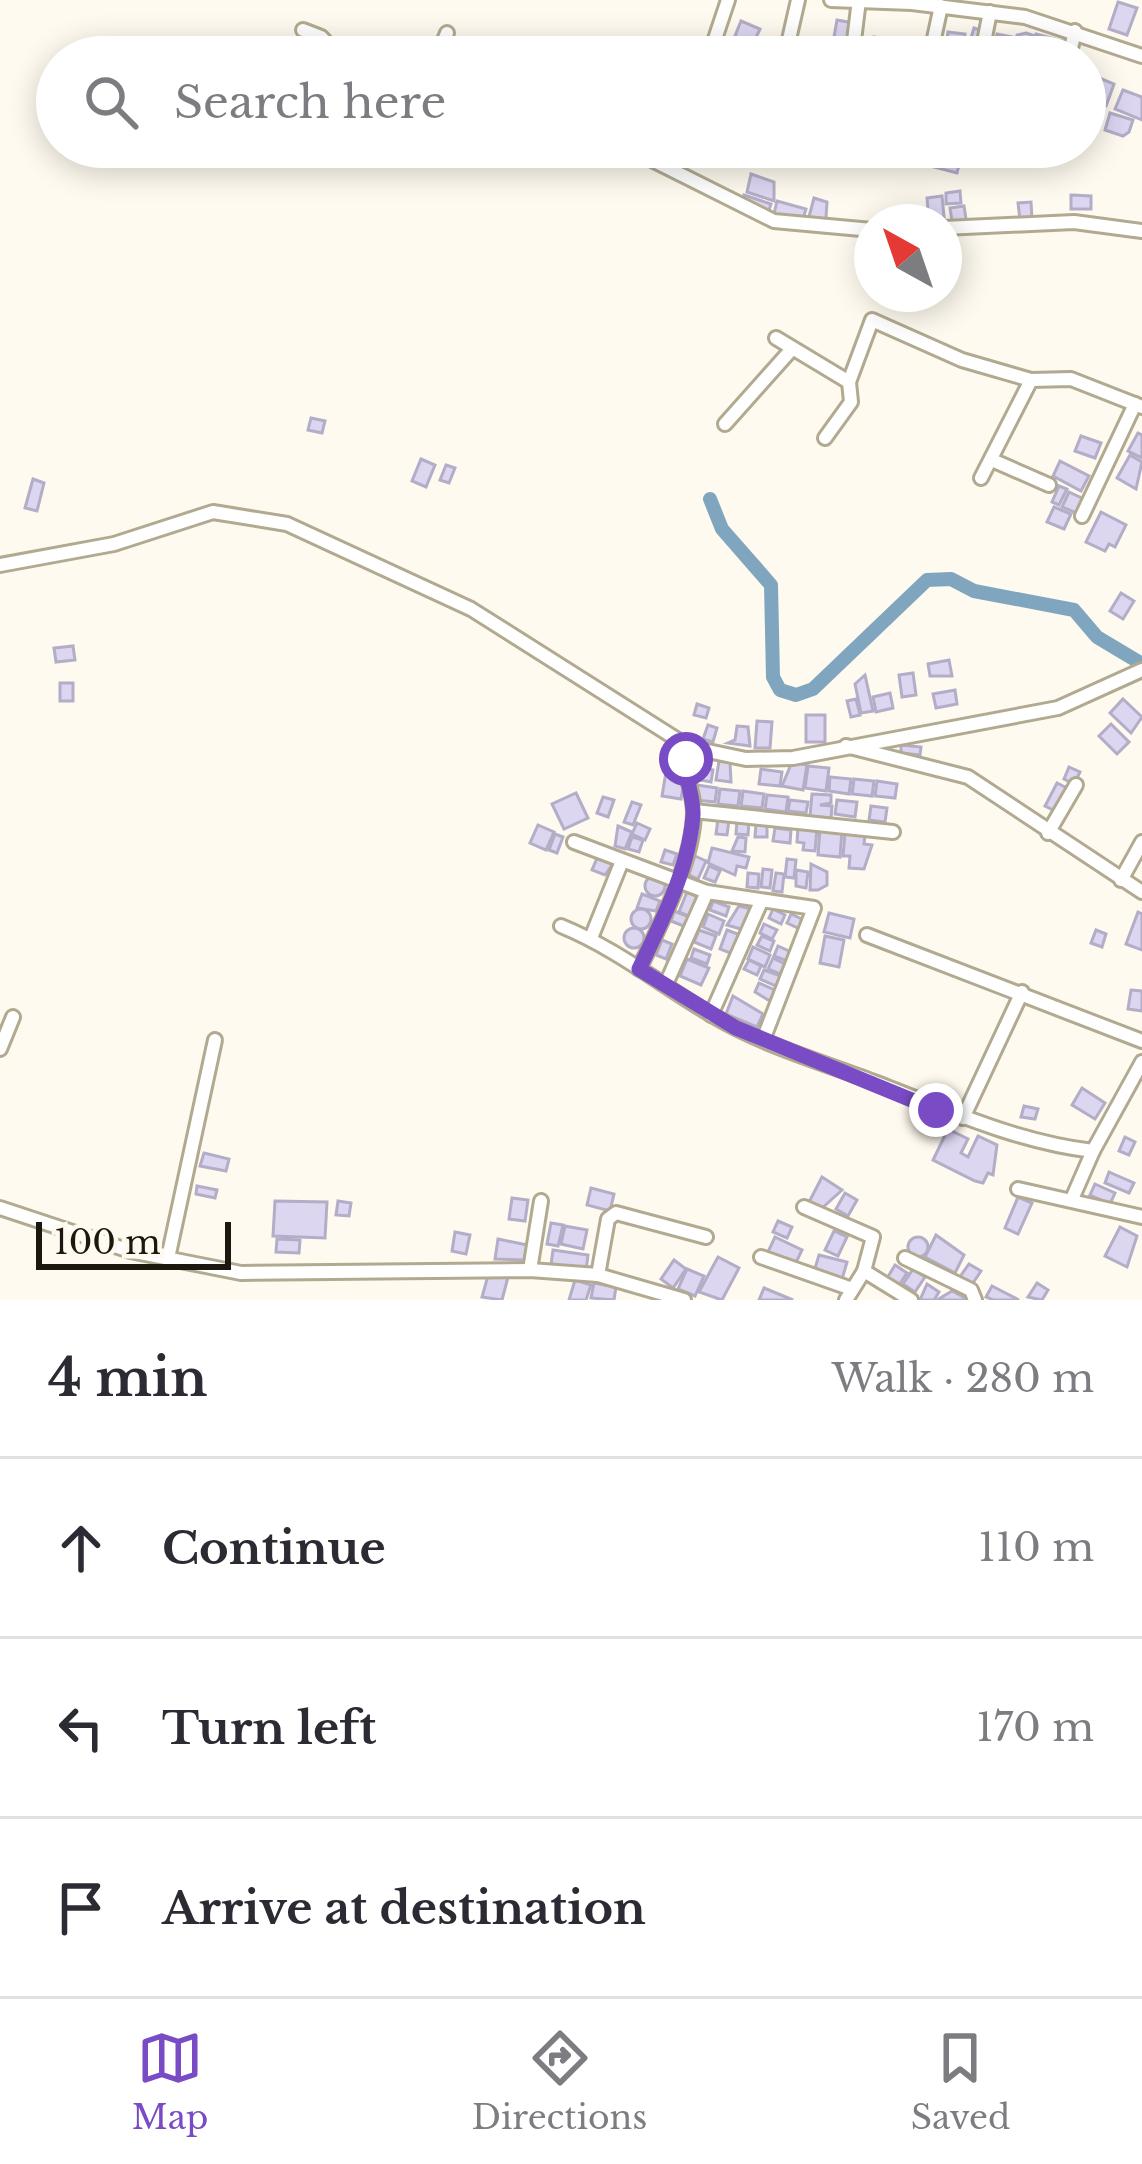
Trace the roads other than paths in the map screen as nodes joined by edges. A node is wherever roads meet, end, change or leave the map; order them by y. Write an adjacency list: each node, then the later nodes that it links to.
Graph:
1 (728, 0): 10 (street)
2 (798, 0): 11 (street)
3 (831, 0): 4 (street)
4 (858, 1): 5 (street); 12 (street)
5 (941, 6): 6 (street); 13 (street)
6 (990, 12): 8 (street); 14 (street)
7 (303, 30): 9 (street)
8 (1076, 31): 15 (street); 16 (street)
9 (319, 36)
10 (716, 36)
11 (790, 36)
12 (854, 36)
13 (935, 36)
14 (985, 36)
15 (1075, 36)
16 (1089, 36)
17 (1106, 42): 18 (street)
18 (1142, 56)
19 (668, 168): 21 (street)
20 (962, 227): 22 (street)
21 (854, 228)
22 (1142, 231)
23 (776, 338): 24 (street)
24 (791, 350): 26 (street); 28 (street)
25 (1031, 380): 26 (street); 27 (street); 30 (street)
26 (849, 382): 29 (street)
27 (1138, 405): 33 (street)
28 (725, 424)
29 (825, 438)
30 (992, 460): 31 (street); 32 (street)
31 (981, 478)
32 (1049, 485)
33 (1082, 516)
34 (0, 566): 37 (street)
35 (1142, 670): 36 (street)
36 (844, 745): 37 (street); 41 (street)
37 (689, 747): 39 (street)
38 (1076, 784): 41 (street)
39 (694, 811): 40 (street); 46 (street)
40 (893, 832)
41 (1048, 833): 45 (street)
42 (574, 842): 44 (street)
43 (1142, 842): 45 (street)
44 (622, 861): 46 (street); 52 (street)
45 (1121, 880): 48 (street)
46 (678, 882): 47 (street); 53 (street)
47 (707, 892): 49 (street); 54 (street)
48 (1142, 892)
49 (760, 904): 56 (street); 59 (street)
50 (561, 926): 52 (street)
51 (867, 935): 55 (street)
52 (591, 938): 53 (street)
53 (639, 969): 54 (street)
54 (666, 984): 56 (street)
55 (1022, 992): 60 (street); 63 (street)
56 (711, 1015): 59 (street)
57 (13, 1017): 61 (street)
58 (215, 1040): 73 (street)
59 (763, 1040): 63 (street)
60 (1142, 1041)
61 (0, 1049)
62 (1142, 1062): 64 (street)
63 (963, 1118): 64 (street)
64 (1093, 1151): 66 (street)
65 (1018, 1189): 66 (street)
66 (1072, 1199): 70 (street)
67 (541, 1201): 75 (street)
68 (804, 1207): 76 (street)
69 (0, 1208): 73 (street)
70 (1140, 1211)
71 (706, 1237): 77 (street)
72 (760, 1257): 78 (street)
73 (169, 1258): 75 (street)
74 (905, 1258): 81 (street)
75 (530, 1270): 77 (street)
76 (864, 1271): 78 (street); 80 (street)
77 (598, 1275): 79 (street)
78 (849, 1294)
79 (684, 1300)
80 (911, 1300)
81 (975, 1300)

